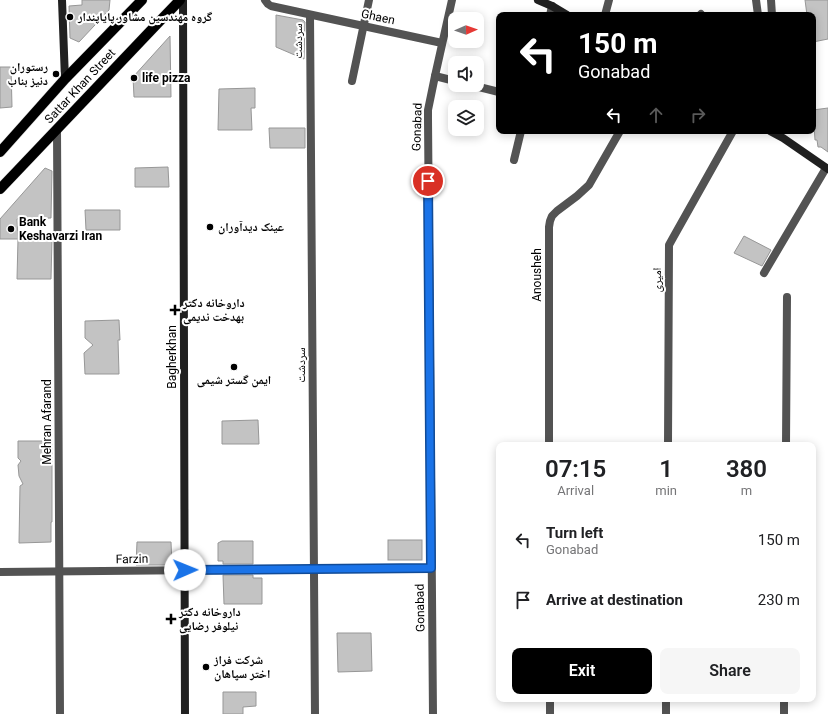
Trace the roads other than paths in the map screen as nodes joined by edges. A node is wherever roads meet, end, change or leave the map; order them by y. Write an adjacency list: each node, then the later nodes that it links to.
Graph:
1 (62, 0): 22 (main road)
2 (142, 0): 22 (main road, Sattar Khan Street)
3 (180, 0): 27 (main road, Sattar Khan Street)
4 (183, 0): 43 (main road, Bagherkhan)
5 (266, 0): 18 (street, Ghaen)
6 (369, 0): 19 (street)
7 (452, 0): 20 (street, Gonabad)
8 (538, 0): 12 (main road)
9 (609, 0): 15 (street)
10 (756, 0): 16 (street)
11 (771, 0): 17 (street)
12 (552, 6): 13 (street); 14 (main road)
13 (551, 12)
14 (562, 12)
15 (606, 12)
16 (758, 12)
17 (772, 12)
18 (310, 15): 19 (street, Ghaen); 42 (street, سردشت)
19 (363, 26): 20 (street, Ghaen); 24 (street)
20 (442, 43): 21 (street, Gonabad)
21 (435, 76): 23 (street); 41 (street, Gonabad)
22 (65, 79): 32 (main road, Sattar Khan Street)
23 (448, 79)
24 (352, 81)
25 (484, 88): 26 (street)
26 (496, 91)
27 (58, 129): 35 (main road, Sattar Khan Street); 45 (street, Mehran Afarand)
28 (520, 134): 33 (street)
29 (618, 134): 38 (street, Anousheh)
30 (731, 134): 39 (street, امیری)
31 (783, 134): 34 (main road)
32 (0, 152)
33 (514, 160)
34 (827, 168): 36 (street)
35 (0, 189)
36 (764, 273)
37 (787, 297): 40 (street)
38 (549, 442)
39 (668, 442)
40 (786, 442)
41 (431, 568): 42 (street, Farzin); 52 (street, Gonabad)
42 (314, 569): 43 (street, Farzin); 51 (street, سردشت)
43 (185, 570): 45 (street, Farzin); 50 (main road, Bagherkhan)
44 (0, 572): 45 (street, Farzin)
45 (59, 572): 49 (street, Mehran Afarand)
46 (550, 702): 53 (street)
47 (666, 702): 54 (street)
48 (784, 702): 55 (street)
49 (60, 714)
50 (185, 714)
51 (315, 714)
52 (433, 714)
53 (550, 714)
54 (666, 714)
55 (784, 714)

